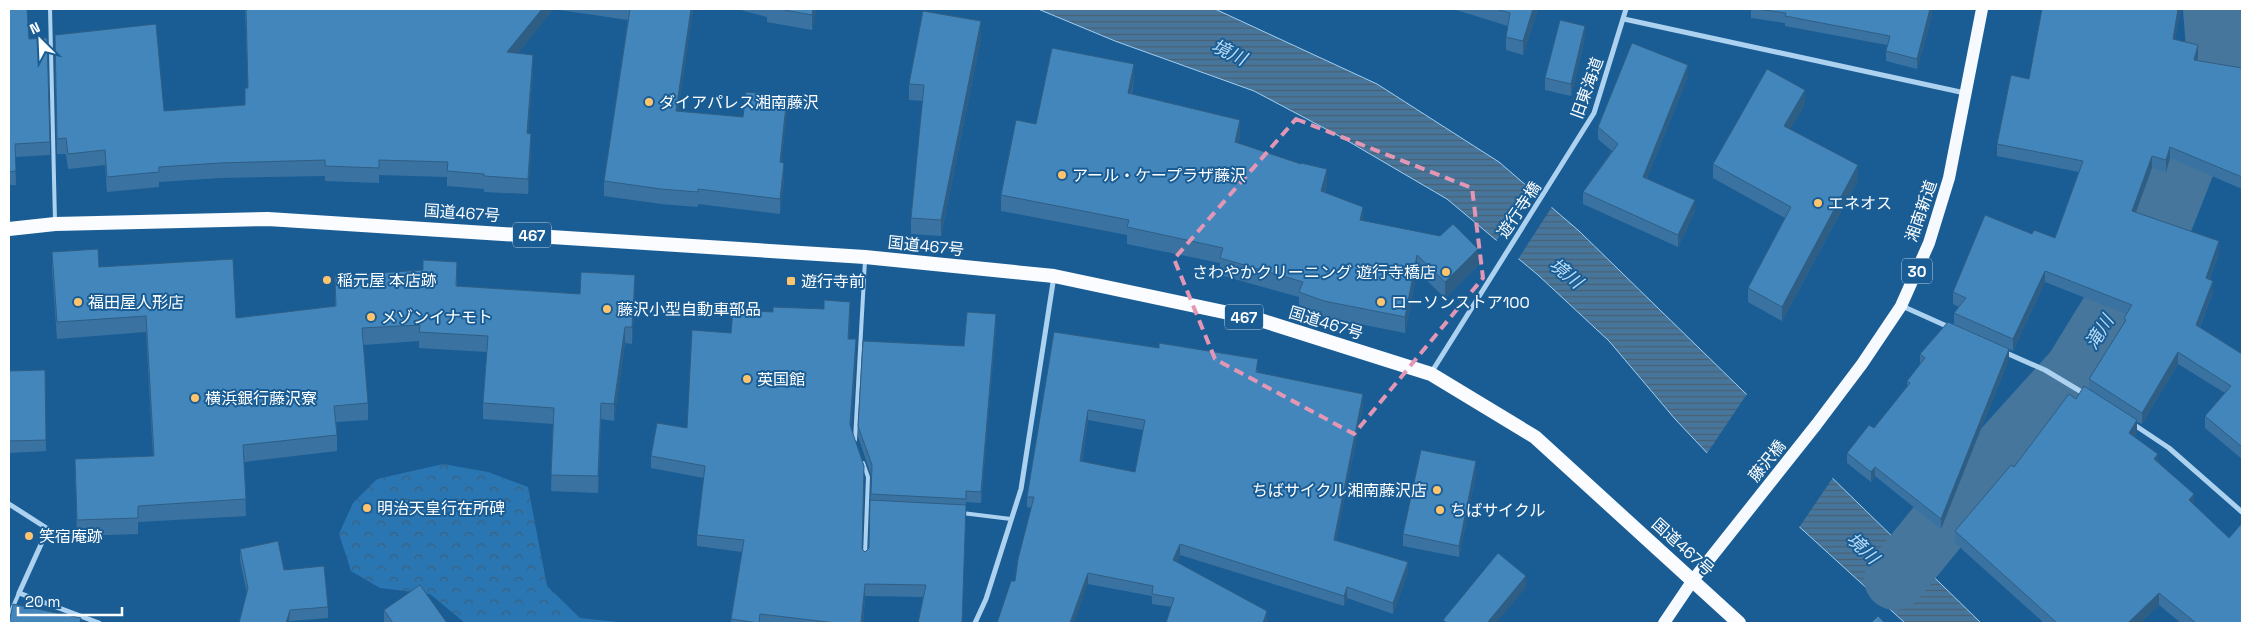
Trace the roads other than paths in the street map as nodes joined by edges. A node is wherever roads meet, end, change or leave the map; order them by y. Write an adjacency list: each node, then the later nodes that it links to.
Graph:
1 (50, 9): 7 (lane)
2 (1626, 9): 4 (street, 旧東海道)
3 (1982, 9): 5 (main road, 湘南新道 / 30)
4 (1624, 19): 5 (street); 6 (street, 旧東海道)
5 (1965, 93): 11 (main road, 湘南新道 / 30)
6 (1560, 171): 14 (street, 遊行寺橋)
7 (55, 224): 8 (highway, 国道467号 / 467); 9 (highway, 国道467号 / 467)
8 (9, 228)
9 (865, 257): 10 (highway, 国道467号 / 467); 18 (lane)
10 (1054, 276): 14 (highway, 国道467号 / 467); 25 (street)
11 (1901, 306): 12 (street); 17 (main road, 湘南新道 / 30)
12 (1958, 332)
13 (1998, 349): 15 (street)
14 (1431, 374): 27 (highway, 国道467号 / 467)
15 (2087, 395)
16 (2128, 420): 24 (street)
17 (1816, 425): 27 (main road, 藤沢橋 / 30)
18 (857, 445)
19 (862, 461): 21 (lane)
20 (9, 504): 28 (street)
21 (867, 508): 22 (lane); 26 (lane)
22 (876, 509)
23 (953, 512): 25 (lane)
24 (2242, 512)
25 (1011, 519): 31 (street)
26 (865, 560)
27 (1693, 580): 32 (main road, 30); 33 (highway, 国道467号 / 467)
28 (19, 593): 29 (lane); 30 (street)
29 (9, 616)
30 (99, 623)
31 (975, 623)
32 (1664, 623)
33 (1739, 623)

